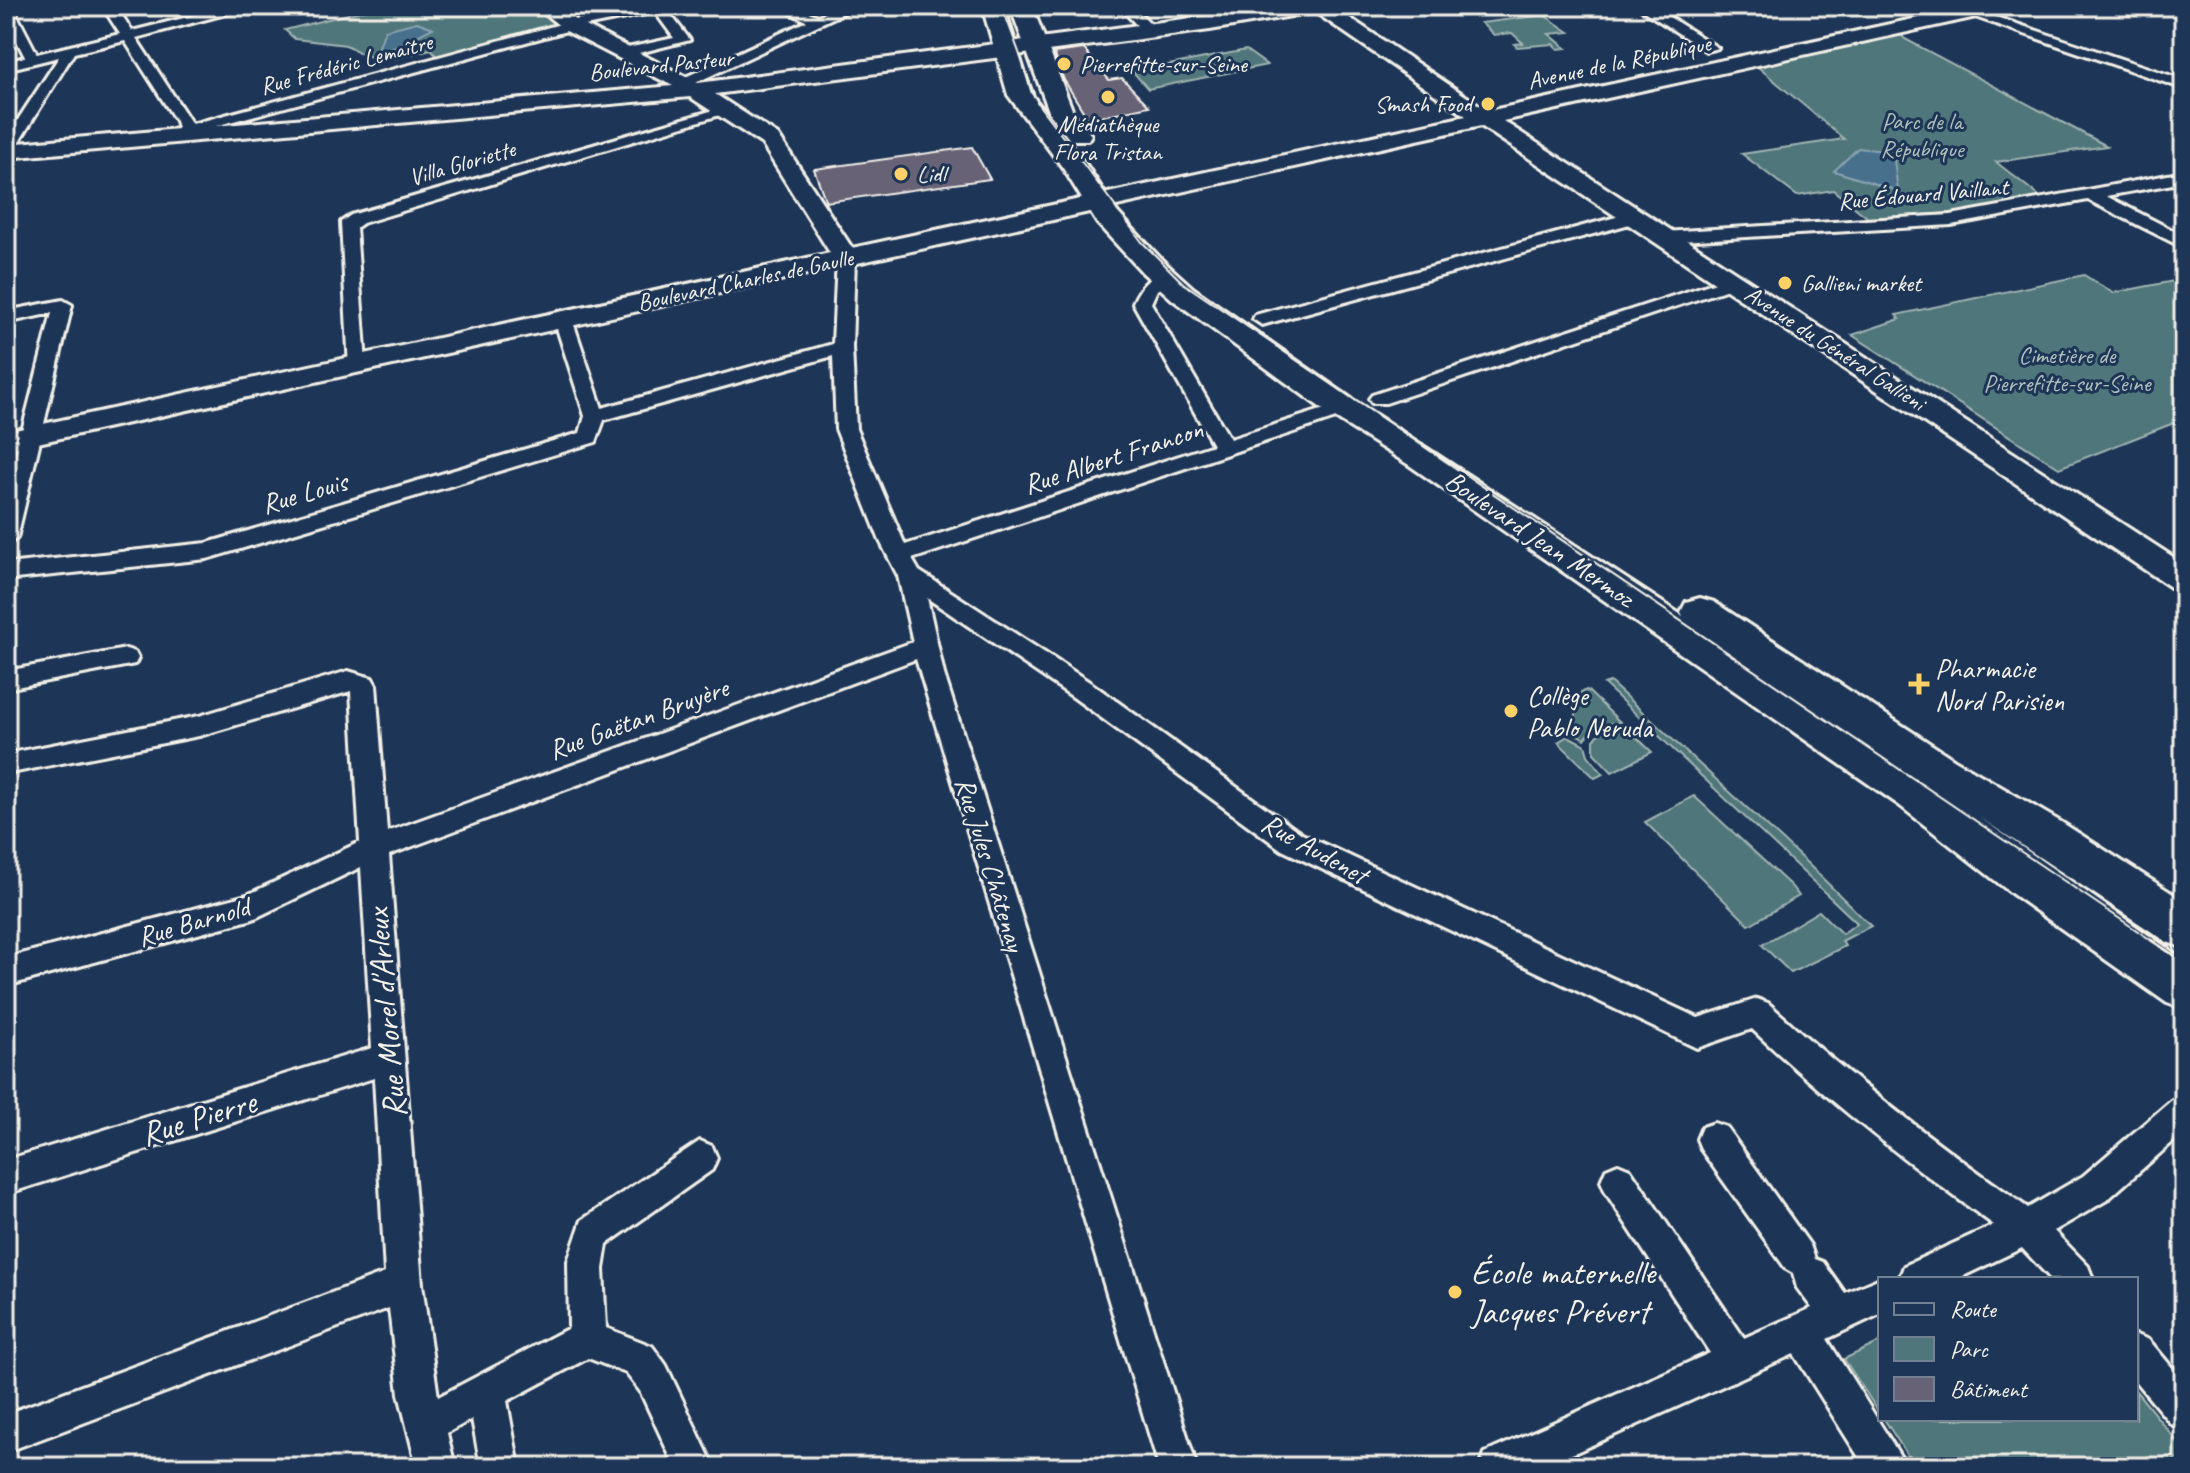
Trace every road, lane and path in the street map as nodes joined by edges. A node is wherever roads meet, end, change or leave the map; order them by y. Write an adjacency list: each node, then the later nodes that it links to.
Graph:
1 (109, 6): 18 (street)
2 (248, 6): 18 (street)
3 (545, 6): 16 (street)
4 (783, 6): 15 (street)
5 (851, 6): 15 (street)
6 (993, 6): 21 (main road, Boulevard Jean Mermoz)
7 (1021, 6): 19 (main road, Boulevard Jean Mermoz)
8 (1126, 6): 17 (street)
9 (1318, 6): 17 (street, Boulevard Pasteur); 29 (street, Avenue du Général Gallieni)
10 (1643, 6): 20 (street)
11 (1999, 6): 13 (street, Avenue de la République)
12 (657, 7): 16 (street, Rue Frédéric Lemaître); 23 (street)
13 (1960, 9): 26 (street); 29 (street, Avenue de la République)
14 (13, 20): 24 (street)
15 (817, 21): 27 (street)
16 (573, 27): 23 (street); 30 (street, Rue Frédéric Lemaître)
17 (1150, 31): 19 (street, Boulevard Pasteur)
18 (129, 36): 22 (street); 30 (street)
19 (1036, 45): 21 (street, Boulevard Pasteur); 33 (main road, Boulevard Jean Mermoz)
20 (1711, 48)
21 (1006, 50): 27 (street, Boulevard Pasteur); 35 (main road, Boulevard Jean Mermoz)
22 (66, 51): 24 (street); 31 (street)
23 (623, 53): 27 (street)
24 (33, 59): 25 (street)
25 (6, 66)
26 (2184, 85)
27 (689, 86): 28 (street); 30 (street, Boulevard Pasteur)
28 (726, 111): 39 (street); 46 (street, Villa Gloriette)
29 (1484, 118): 33 (street, Boulevard Charles de Gaulle); 36 (street, Avenue du Général Gallieni)
30 (179, 136): 31 (street, Boulevard Pasteur)
31 (6, 151)
32 (2184, 177): 34 (street, Rue Édouard Vaillant)
33 (1128, 195): 35 (street, Boulevard Charles de Gaulle); 44 (main road, Boulevard Jean Mermoz)
34 (2091, 195): 37 (street, Rue Édouard Vaillant); 38 (street)
35 (1097, 202): 39 (street, Boulevard Charles de Gaulle); 40 (main road, Boulevard Jean Mermoz)
36 (1631, 218): 37 (street, Avenue du Général Gallieni); 44 (street)
37 (1663, 237): 41 (street, Avenue du Général Gallieni)
38 (2184, 243)
39 (846, 258): 43 (street, Boulevard Charles de Gaulle); 45 (street, Rue Jules Châtenay)
40 (1166, 279): 47 (main road, Boulevard Jean Mermoz); 50 (street)
41 (1734, 281): 47 (street, Rue Albert Francon); 54 (street, Avenue du Général Gallieni)
42 (6, 317): 49 (street)
43 (563, 319): 46 (street, Boulevard Charles de Gaulle); 48 (street)
44 (1262, 319): 47 (main road, Boulevard Jean Mermoz)
45 (842, 347): 48 (street); 52 (street, Rue Jules Châtenay)
46 (356, 364): 49 (street, Boulevard Charles de Gaulle)
47 (1362, 404): 50 (street, Rue Albert Francon); 60 (main road, Boulevard Jean Mermoz); 62 (main road, Boulevard Jean Mermoz)
48 (595, 416): 53 (street, Rue Louis)
49 (20, 438): 51 (street)
50 (1225, 448): 52 (street, Rue Albert Francon)
51 (6, 538)
52 (905, 566): 55 (street, Rue Jules Châtenay); 69 (street, Rue Audenet)
53 (6, 572)
54 (2184, 580)
55 (927, 646): 59 (street, Rue Gaëtan Bruyère); 86 (street, Rue Jules Châtenay)
56 (126, 658): 57 (street)
57 (6, 680)
58 (6, 764): 59 (street, Rue Morel d'Arleux)
59 (372, 849): 61 (street, Rue Barnold); 63 (street, Rue Morel d'Arleux)
60 (2184, 927)
61 (6, 972)
62 (2184, 987)
63 (390, 1058): 67 (street, Rue Pierre); 72 (street, Rue Morel d'Arleux)
64 (2184, 1111): 69 (street)
65 (1714, 1139): 74 (street)
66 (700, 1158): 76 (street)
67 (6, 1177)
68 (1618, 1181): 78 (street)
69 (2027, 1228): 70 (street); 71 (street)
70 (1921, 1277)
71 (2073, 1277)
72 (404, 1284): 81 (street, Rue Morel d'Arleux); 82 (street)
73 (1878, 1297): 74 (street)
74 (1839, 1315): 75 (street)
75 (1801, 1332): 78 (street); 88 (street)
76 (586, 1339): 79 (street); 85 (street)
77 (2138, 1355): 80 (street)
78 (1738, 1362): 87 (street)
79 (487, 1394): 81 (street); 84 (street)
80 (2184, 1411)
81 (425, 1424): 83 (street, Rue Morel d'Arleux)
82 (6, 1433)
83 (436, 1467)
84 (500, 1467)
85 (695, 1467)
86 (1178, 1467)
87 (1499, 1467)
88 (1888, 1467)

